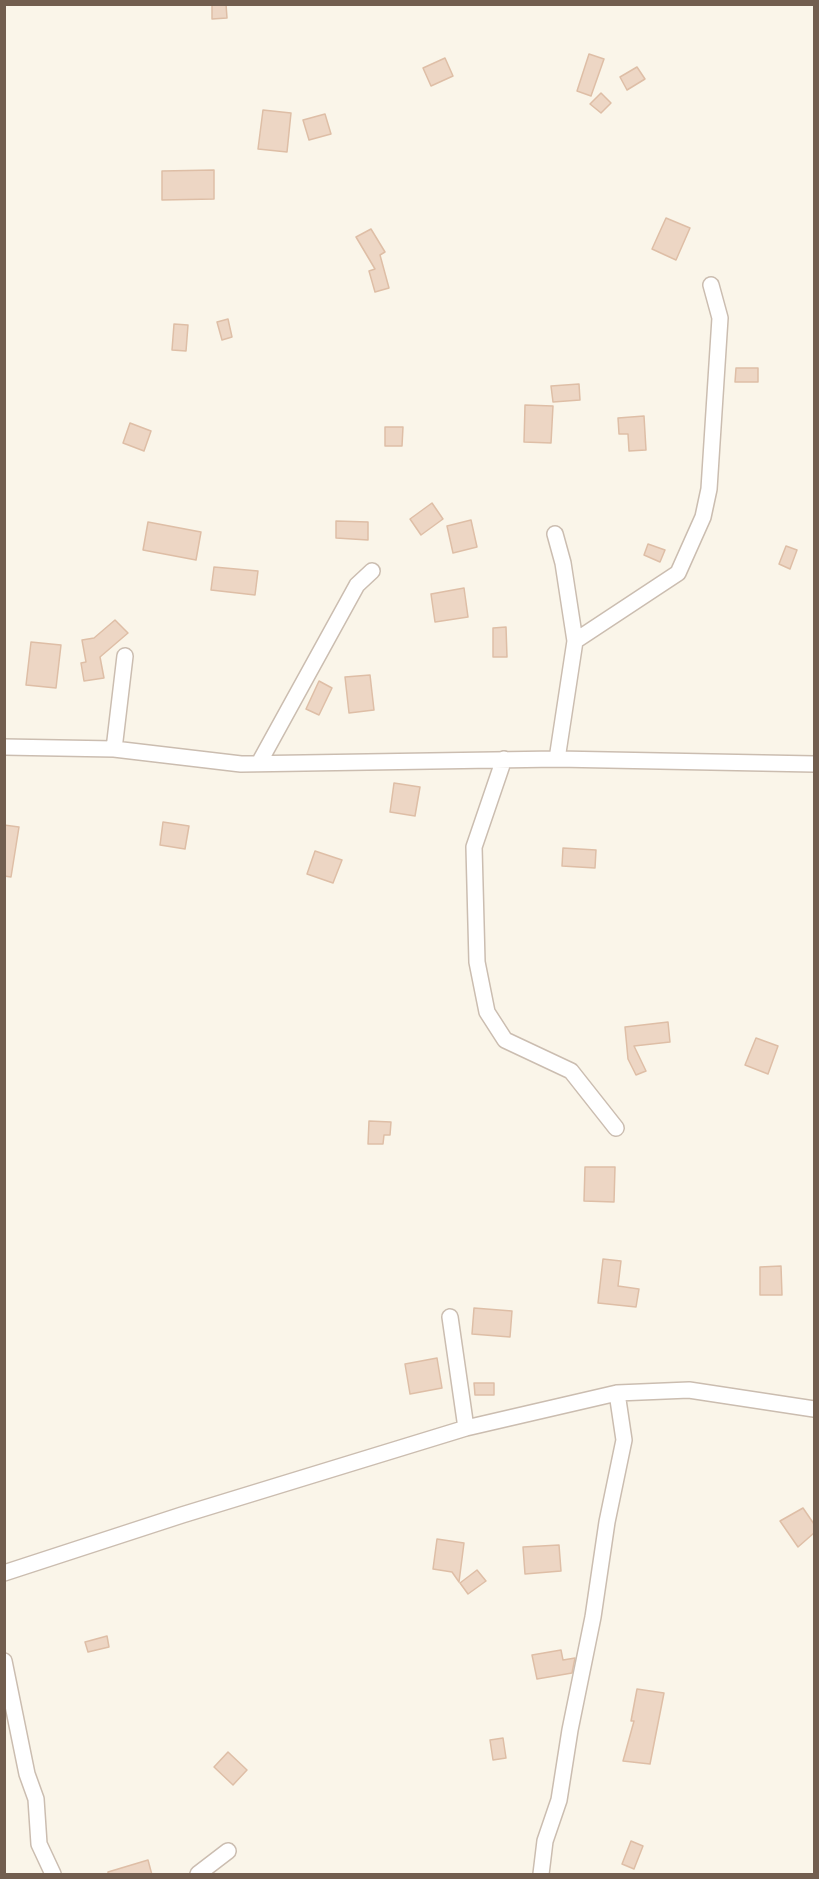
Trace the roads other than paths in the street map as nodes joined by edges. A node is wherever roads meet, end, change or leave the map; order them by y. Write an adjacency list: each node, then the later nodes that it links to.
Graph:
1 (711, 285): 4 (street)
2 (555, 534): 4 (street)
3 (372, 571): 10 (street)
4 (574, 641): 9 (street)
5 (125, 656): 7 (street)
6 (4, 747): 7 (street)
7 (114, 749): 10 (street)
8 (504, 759): 9 (street); 10 (street); 12 (street)
9 (557, 759): 11 (street)
10 (259, 763)
11 (814, 764)
12 (616, 1128)
13 (450, 1317): 16 (street)
14 (616, 1393): 15 (street); 16 (street); 22 (street)
15 (814, 1409)
16 (466, 1428): 17 (street)
17 (4, 1573)
18 (4, 1661): 20 (street)
19 (228, 1851): 21 (street)
20 (53, 1875)
21 (198, 1875)
22 (541, 1875)

